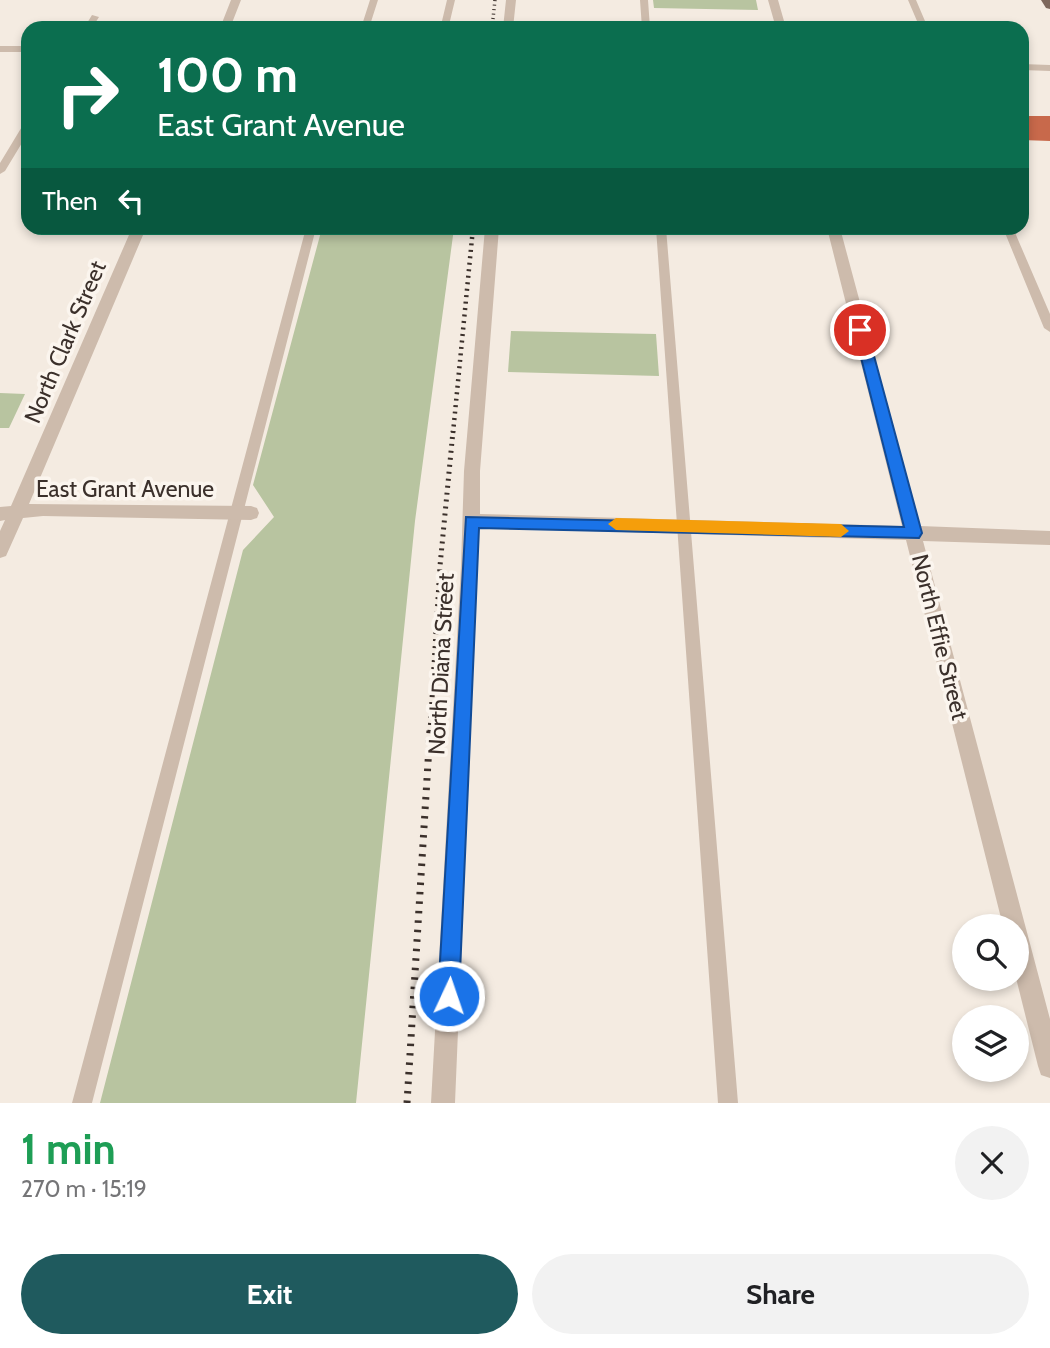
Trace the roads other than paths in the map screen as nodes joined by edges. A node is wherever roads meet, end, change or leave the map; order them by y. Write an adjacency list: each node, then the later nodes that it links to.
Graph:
1 (236, 0): 12 (street)
2 (374, 0): 13 (lane)
3 (451, 0): 14 (lane)
4 (511, 0): 15 (street)
5 (644, 0): 16 (lane)
6 (774, 0): 17 (street)
7 (912, 0): 18 (lane)
8 (1046, 0): 9 (main road)
9 (1050, 6)
10 (94, 17): 11 (lane)
11 (92, 21)
12 (228, 21)
13 (367, 21)
14 (446, 21)
15 (509, 21)
16 (646, 21)
17 (779, 21)
18 (921, 21)
19 (0, 49): 20 (street)
20 (21, 49)
21 (1029, 67): 22 (street)
22 (1050, 68)
23 (21, 136): 24 (lane)
24 (0, 171)
25 (136, 235): 33 (street, North Clark Street)
26 (310, 235): 32 (lane)
27 (491, 235): 34 (street, North Diana Street)
28 (662, 235): 35 (lane)
29 (836, 235): 36 (street, North Effie Street)
30 (1011, 235): 31 (lane)
31 (1050, 328)
32 (244, 512): 33 (street, East Grant Avenue); 42 (lane)
33 (8, 513): 38 (street, North Clark Street)
34 (471, 521): 35 (street); 43 (street, North Diana Street)
35 (684, 525): 36 (street); 44 (lane)
36 (914, 533): 37 (street); 39 (street, North Effie Street)
37 (1050, 538)
38 (0, 551)
39 (1011, 914)
40 (1029, 983): 41 (street)
41 (1050, 1066)
42 (82, 1103)
43 (443, 1103)
44 (728, 1103)

